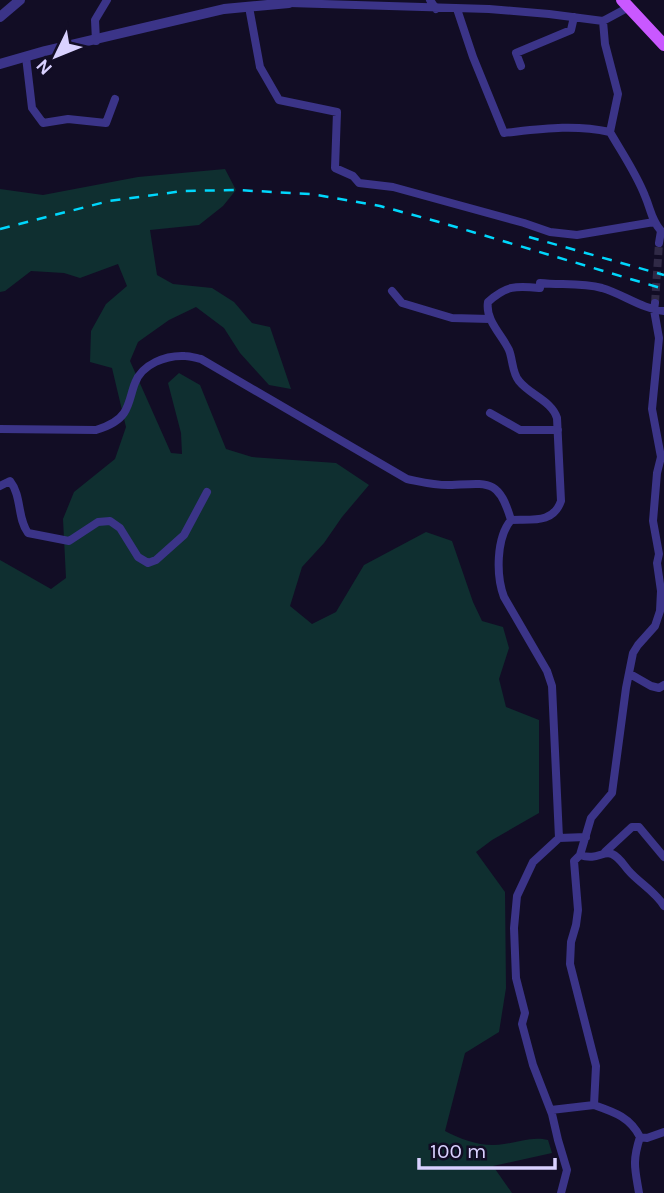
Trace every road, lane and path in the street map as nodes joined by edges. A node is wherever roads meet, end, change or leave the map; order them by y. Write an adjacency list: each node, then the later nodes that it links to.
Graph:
1 (20, 0): 11 (street)
2 (107, 0): 14 (street)
3 (430, 0): 8 (street)
4 (499, 0): 10 (street)
5 (291, 1): 6 (street); 8 (street)
6 (253, 4): 14 (street); 21 (street)
7 (626, 4): 13 (street); 15 (main road)
8 (436, 9): 9 (street)
9 (457, 9): 10 (street); 20 (street)
10 (489, 9): 12 (street)
11 (0, 17)
12 (574, 17): 13 (street); 18 (street)
13 (603, 21): 20 (street)
14 (96, 41): 16 (street)
15 (664, 44)
16 (26, 57): 17 (street); 19 (street)
17 (0, 64)
18 (521, 66)
19 (115, 99)
20 (610, 132): 21 (street)
21 (654, 222): 22 (street)
22 (663, 231): 23 (street)
23 (659, 243)
24 (540, 288): 25 (street); 27 (street); 29 (street)
25 (554, 290)
26 (392, 291): 29 (street)
27 (654, 307): 28 (street); 36 (street)
28 (664, 312)
29 (490, 319): 32 (street)
30 (490, 413): 32 (street)
31 (0, 429): 35 (street)
32 (558, 430): 35 (street)
33 (0, 486): 34 (street)
34 (206, 492)
35 (511, 520): 40 (street)
36 (659, 628): 37 (street)
37 (629, 674): 38 (street); 39 (street)
38 (664, 685)
39 (586, 837): 40 (street); 42 (street)
40 (559, 838): 46 (street)
41 (605, 852): 42 (street); 43 (street); 44 (street)
42 (580, 855): 45 (street)
43 (664, 857)
44 (663, 900)
45 (594, 1105): 46 (street); 48 (street)
46 (551, 1110): 49 (street)
47 (664, 1132): 48 (street)
48 (640, 1137): 50 (street)
49 (561, 1193)
50 (639, 1193)

